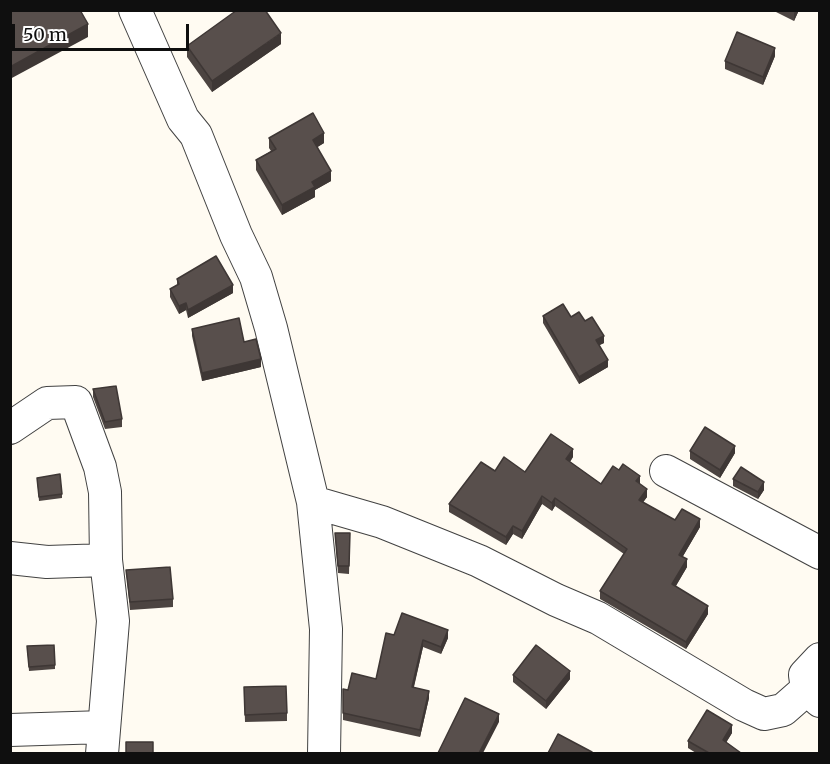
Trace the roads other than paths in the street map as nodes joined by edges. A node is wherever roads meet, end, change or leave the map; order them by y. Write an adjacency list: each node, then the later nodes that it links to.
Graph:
1 (135, 10): 4 (street)
2 (10, 428): 7 (street)
3 (666, 471): 5 (street)
4 (313, 502): 9 (street); 12 (street)
5 (819, 553)
6 (10, 558): 7 (street)
7 (106, 560): 11 (street)
8 (819, 658): 9 (street)
9 (813, 695)
10 (10, 730): 11 (street)
11 (103, 740)
12 (330, 751)

